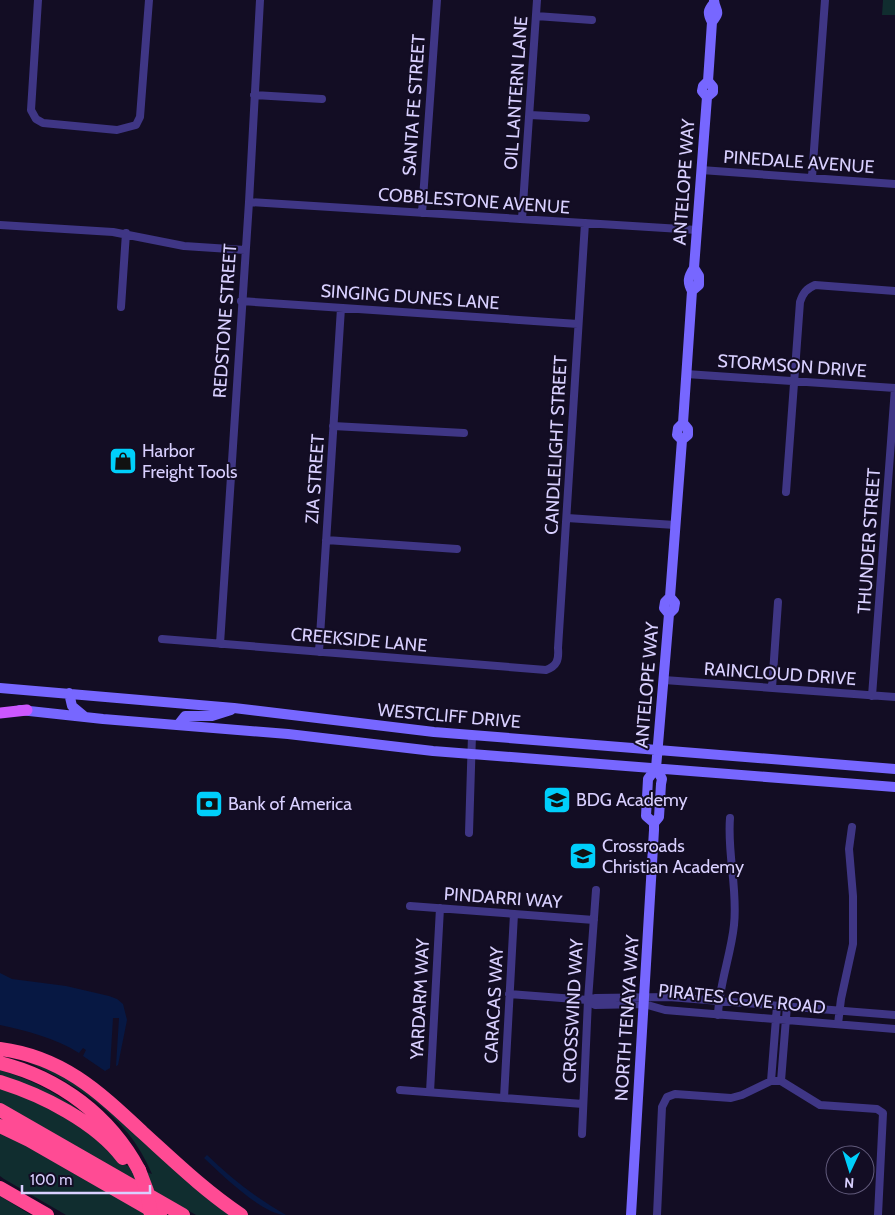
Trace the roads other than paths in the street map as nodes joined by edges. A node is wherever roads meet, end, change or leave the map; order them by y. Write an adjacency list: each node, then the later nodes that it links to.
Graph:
1 (38, 0): 2 (street)
2 (149, 0)
3 (260, 0): 10 (street, REDSTONE STREET)
4 (437, 0): 18 (street, SANTA FE STREET)
5 (537, 0): 8 (street, OIL LANTERN LANE)
6 (825, 0): 15 (street)
7 (714, 1): 14 (main road, ANTELOPE WAY)
8 (536, 16): 9 (street); 12 (street, OIL LANTERN LANE)
9 (592, 20)
10 (254, 95): 11 (street); 17 (street, REDSTONE STREET)
11 (322, 99)
12 (530, 115): 13 (street); 19 (street, OIL LANTERN LANE)
13 (586, 118)
14 (701, 170): 15 (street, PINEDALE AVENUE); 22 (main road, ANTELOPE WAY)
15 (812, 177): 16 (street, PINEDALE AVENUE)
16 (895, 184)
17 (249, 202): 18 (street, COBBLESTONE AVENUE); 24 (street, REDSTONE STREET)
18 (422, 212): 19 (street, COBBLESTONE AVENUE)
19 (522, 219): 20 (street, COBBLESTONE AVENUE)
20 (585, 223): 22 (street, COBBLESTONE AVENUE); 29 (street, CANDLELIGHT STREET)
21 (0, 225): 23 (street)
22 (697, 230): 30 (main road, ANTELOPE WAY)
23 (126, 233): 24 (street); 27 (street)
24 (245, 250): 26 (street, REDSTONE STREET)
25 (895, 291): 31 (street)
26 (241, 301): 28 (street, SINGING DUNES LANE); 42 (street, REDSTONE STREET)
27 (121, 307)
28 (341, 308): 29 (street, SINGING DUNES LANE); 33 (street, ZIA STREET)
29 (578, 324): 36 (street, CANDLELIGHT STREET)
30 (686, 374): 31 (street, STORMSON DRIVE); 37 (main road, ANTELOPE WAY)
31 (794, 380): 32 (street, STORMSON DRIVE); 35 (street)
32 (895, 388): 49 (street, THUNDER STREET)
33 (333, 426): 34 (street); 38 (street, ZIA STREET)
34 (464, 433)
35 (786, 492)
36 (566, 518): 37 (street); 44 (street, CANDLELIGHT STREET)
37 (676, 524): 45 (main road, ANTELOPE WAY)
38 (326, 540): 39 (street); 43 (street, ZIA STREET)
39 (457, 549)
40 (778, 602): 47 (street)
41 (162, 639): 42 (street, CREEKSIDE LANE)
42 (220, 644): 43 (street, CREEKSIDE LANE)
43 (319, 652): 44 (street, CREEKSIDE LANE)
44 (554, 667)
45 (664, 680): 47 (street, RAINCLOUD DRIVE); 61 (main road, ANTELOPE WAY)
46 (0, 688): 48 (main road, WESTCLIFF DRIVE)
47 (772, 688): 49 (street, RAINCLOUD DRIVE)
48 (69, 693): 52 (main road, WESTCLIFF DRIVE); 56 (main road)
49 (872, 696): 50 (street, RAINCLOUD DRIVE)
50 (895, 697)
51 (0, 708): 53 (main road, WESTCLIFF DRIVE)
52 (234, 708): 55 (main road, WESTCLIFF DRIVE); 57 (main road)
53 (27, 710): 54 (main road); 56 (main road, WESTCLIFF DRIVE)
54 (0, 713)
55 (290, 715): 58 (main road); 59 (main road, WESTCLIFF DRIVE)
56 (87, 717): 57 (main road, WESTCLIFF DRIVE)
57 (178, 725): 58 (main road, WESTCLIFF DRIVE)
58 (288, 734): 60 (main road, WESTCLIFF DRIVE)
59 (472, 735): 60 (street); 61 (main road, WESTCLIFF DRIVE)
60 (470, 754): 61 (main road, WESTCLIFF DRIVE); 66 (street)
61 (657, 759): 62 (main road, WESTCLIFF DRIVE); 63 (main road, WESTCLIFF DRIVE); 74 (main road, NORTH TENAYA WAY)
62 (895, 769)
63 (895, 787)
64 (730, 818): 75 (street)
65 (852, 827): 78 (street)
66 (469, 833)
67 (596, 890): 71 (street, CROSSWIND WAY)
68 (410, 906): 69 (street, PINDARRI WAY)
69 (440, 908): 70 (street, PINDARRI WAY); 91 (street, YARDARM WAY)
70 (514, 914): 71 (street, PINDARRI WAY); 72 (street, CARACAS WAY)
71 (594, 920): 73 (street, CROSSWIND WAY)
72 (509, 994): 73 (street, PIRATES COVE ROAD); 92 (street, CARACAS WAY)
73 (588, 1000): 74 (street, PIRATES COVE ROAD); 93 (street, CROSSWIND WAY)
74 (644, 1001): 75 (street, PIRATES COVE ROAD); 79 (street, PIRATES COVE ROAD); 104 (main road, NORTH TENAYA WAY)
75 (718, 1001): 76 (street, PIRATES COVE ROAD); 79 (street)
76 (777, 1006): 77 (street, PIRATES COVE ROAD); 81 (street)
77 (787, 1006): 78 (street, PIRATES COVE ROAD); 82 (street)
78 (840, 1011): 80 (street, PIRATES COVE ROAD); 83 (street)
79 (718, 1015): 81 (street, PIRATES COVE ROAD)
80 (895, 1015)
81 (776, 1019): 82 (street, PIRATES COVE ROAD); 87 (street)
82 (786, 1020): 83 (street, PIRATES COVE ROAD); 88 (street)
83 (838, 1024): 84 (street, PIRATES COVE ROAD)
84 (895, 1029)
85 (0, 1049): 103 (highway)
86 (0, 1063): 97 (highway)
87 (771, 1081): 88 (street); 105 (street)
88 (781, 1081): 106 (street)
89 (0, 1082): 97 (highway)
90 (400, 1090): 91 (street)
91 (430, 1092): 92 (street)
92 (504, 1098): 93 (street)
93 (583, 1104): 96 (street, CROSSWIND WAY)
94 (0, 1110): 102 (highway)
95 (0, 1126): 101 (highway)
96 (582, 1134)
97 (139, 1170): 100 (highway, bridge)
98 (0, 1188): 99 (highway)
99 (47, 1215)
100 (152, 1215)
101 (160, 1215)
102 (183, 1215)
103 (241, 1215)
104 (631, 1215)
105 (657, 1215)
106 (878, 1215)

